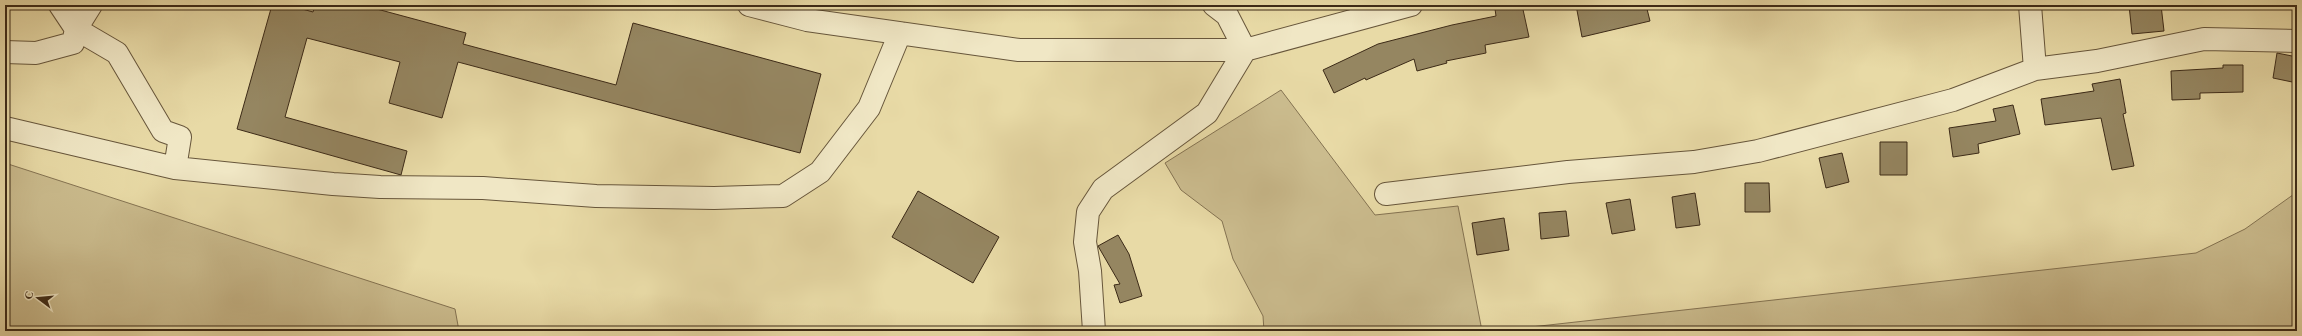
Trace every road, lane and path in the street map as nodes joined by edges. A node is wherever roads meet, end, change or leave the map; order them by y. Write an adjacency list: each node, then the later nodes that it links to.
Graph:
1 (60, 5): 7 (street)
2 (91, 5): 7 (street)
3 (749, 5): 8 (street)
4 (1214, 5): 10 (street)
5 (1411, 5): 10 (street)
6 (2030, 5): 12 (street)
7 (76, 29): 11 (street); 14 (street)
8 (900, 33): 10 (street); 14 (street)
9 (2297, 41): 12 (street)
10 (1245, 50): 16 (street)
11 (5, 52)
12 (2036, 69): 15 (street)
13 (5, 128): 14 (street)
14 (175, 168)
15 (1386, 194)
16 (1094, 331)

